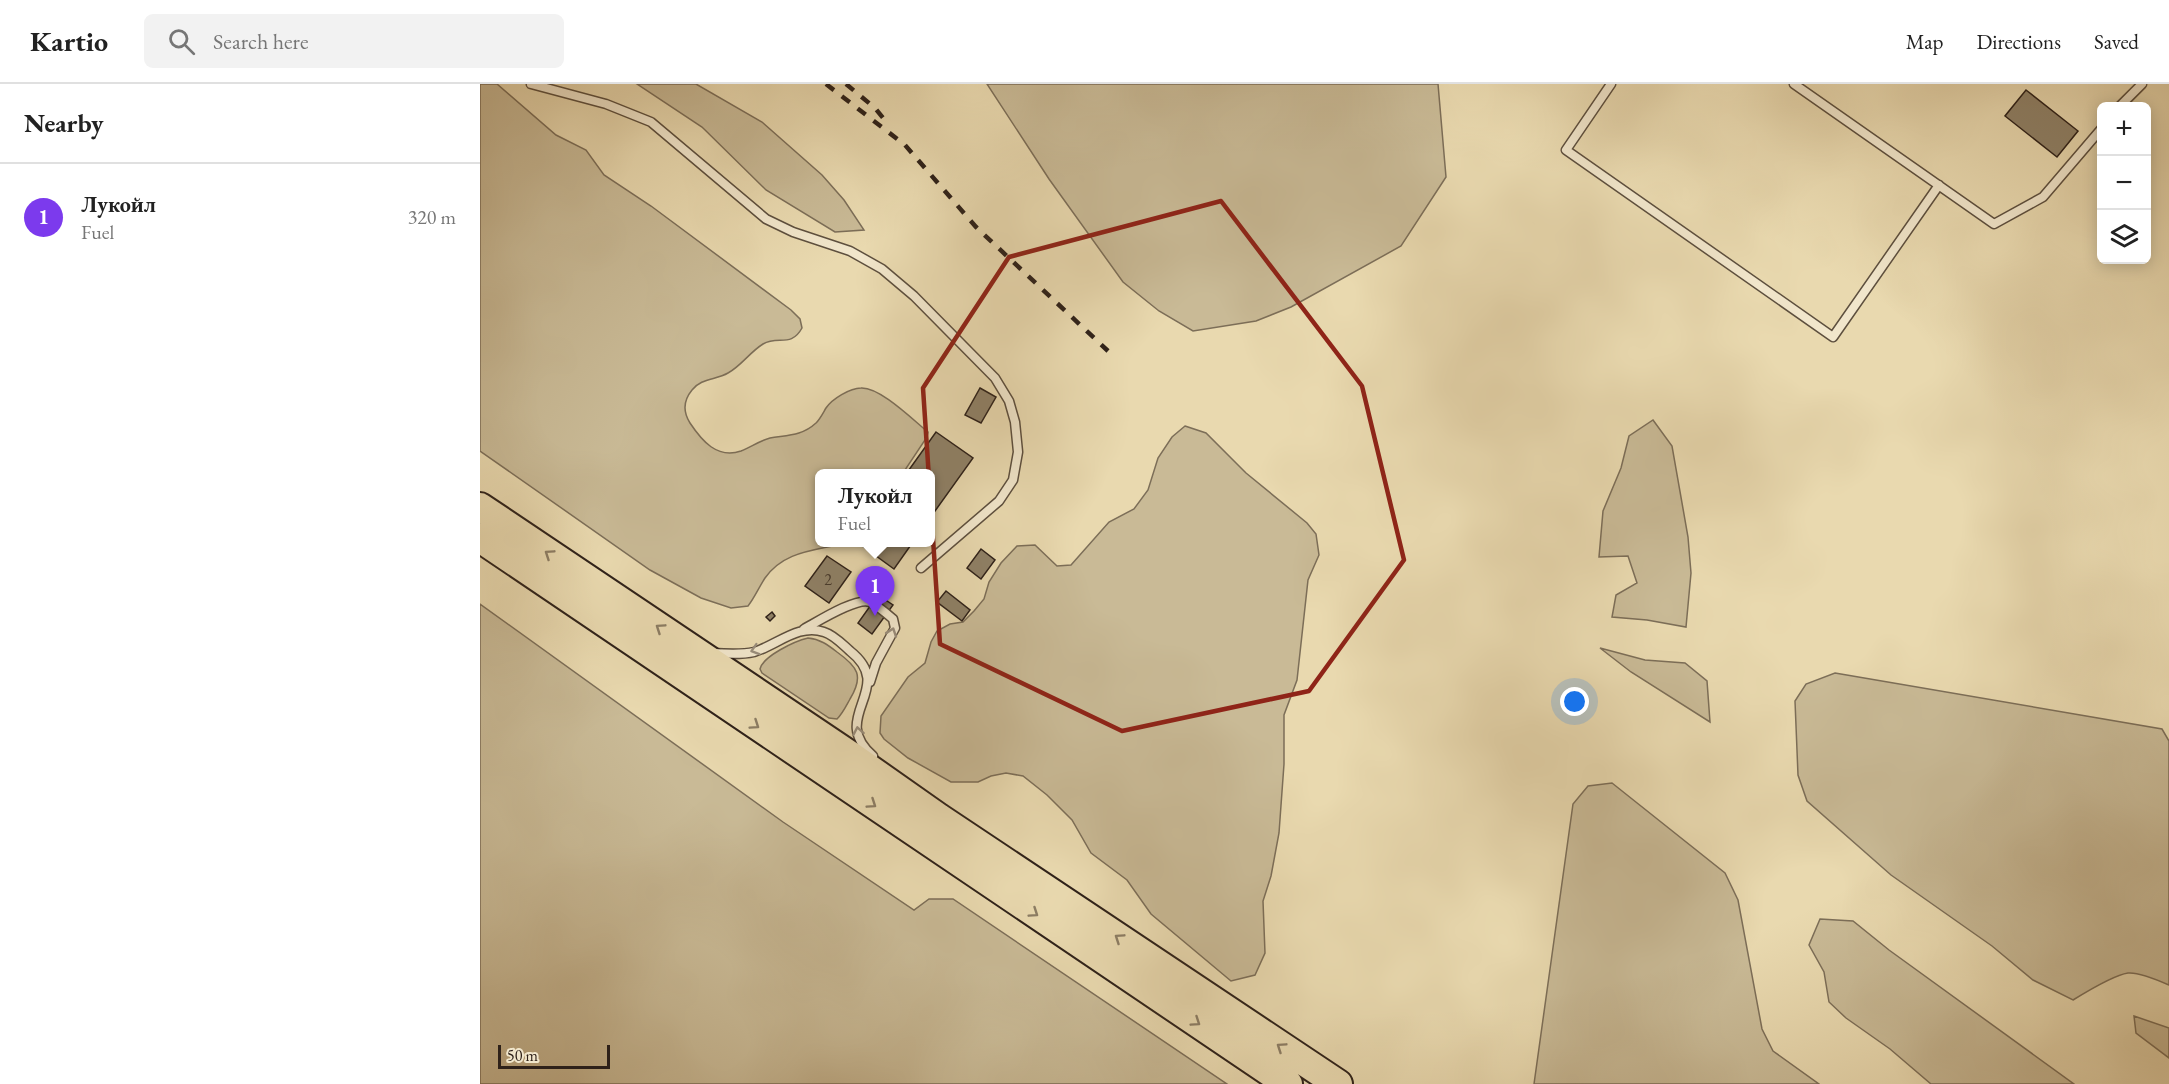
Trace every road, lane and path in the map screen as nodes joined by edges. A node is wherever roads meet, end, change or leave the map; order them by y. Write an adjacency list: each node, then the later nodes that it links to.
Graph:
1 (531, 84): 10 (lane)
2 (1611, 84): 7 (lane)
3 (1794, 84): 7 (lane)
4 (2142, 84): 5 (lane)
5 (2124, 102)
6 (2097, 134): 7 (lane)
7 (1939, 185)
8 (480, 507): 12 (highway, one-way to 8)
9 (480, 538): 17 (highway, one-way to 17)
10 (921, 568)
11 (798, 632): 12 (lane, one-way to 12); 13 (lane); 13 (lane, one-way to 11)
12 (697, 653): 16 (highway)
13 (869, 685): 14 (lane, one-way to 13)
14 (882, 765)
15 (890, 772): 16 (lane)
16 (939, 818): 18 (highway, one-way to 16)
17 (1288, 1084)
18 (1338, 1084)

